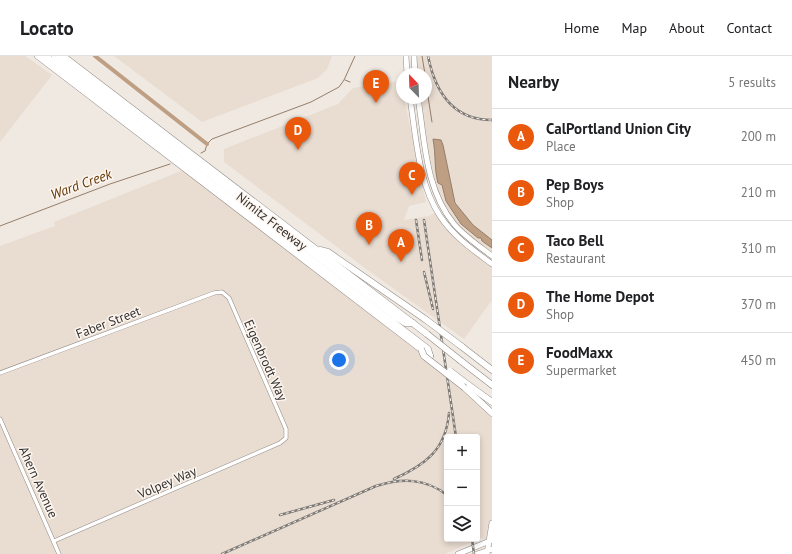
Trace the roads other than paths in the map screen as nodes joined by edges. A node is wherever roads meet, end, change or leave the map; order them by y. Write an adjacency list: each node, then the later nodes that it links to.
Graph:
1 (38, 56): 17 (highway, Nimitz Freeway)
2 (46, 56): 18 (highway)
3 (55, 56): 15 (highway)
4 (63, 56): 11 (highway, Nimitz Freeway)
5 (406, 56): 7 (main road)
6 (414, 56): 8 (main road)
7 (407, 68)
8 (415, 68)
9 (411, 104): 13 (main road)
10 (419, 104): 12 (main road)
11 (318, 250): 15 (highway, Nimitz Freeway); 16 (highway, bridge)
12 (492, 256)
13 (491, 262)
14 (222, 292): 21 (street, Faber Street); 26 (street, Eigenbrodt Way)
15 (413, 323): 22 (highway, Nimitz Freeway, bridge)
16 (461, 346): 19 (highway); 20 (highway)
17 (421, 349): 18 (highway, Nimitz Freeway); 24 (highway, bridge)
18 (430, 356): 23 (highway, Nimitz Freeway, bridge)
19 (492, 365)
20 (492, 370)
21 (0, 373)
22 (492, 385)
23 (492, 402)
24 (492, 413)
25 (0, 419): 28 (street, Ahern Avenue)
26 (286, 438): 28 (street, Volpey Way)
27 (492, 523): 29 (main road)
28 (54, 541): 31 (street, Ahern Avenue)
29 (490, 541): 30 (main road); 32 (main road)
30 (488, 551): 33 (main road)
31 (59, 554)
32 (458, 554)
33 (477, 554)

